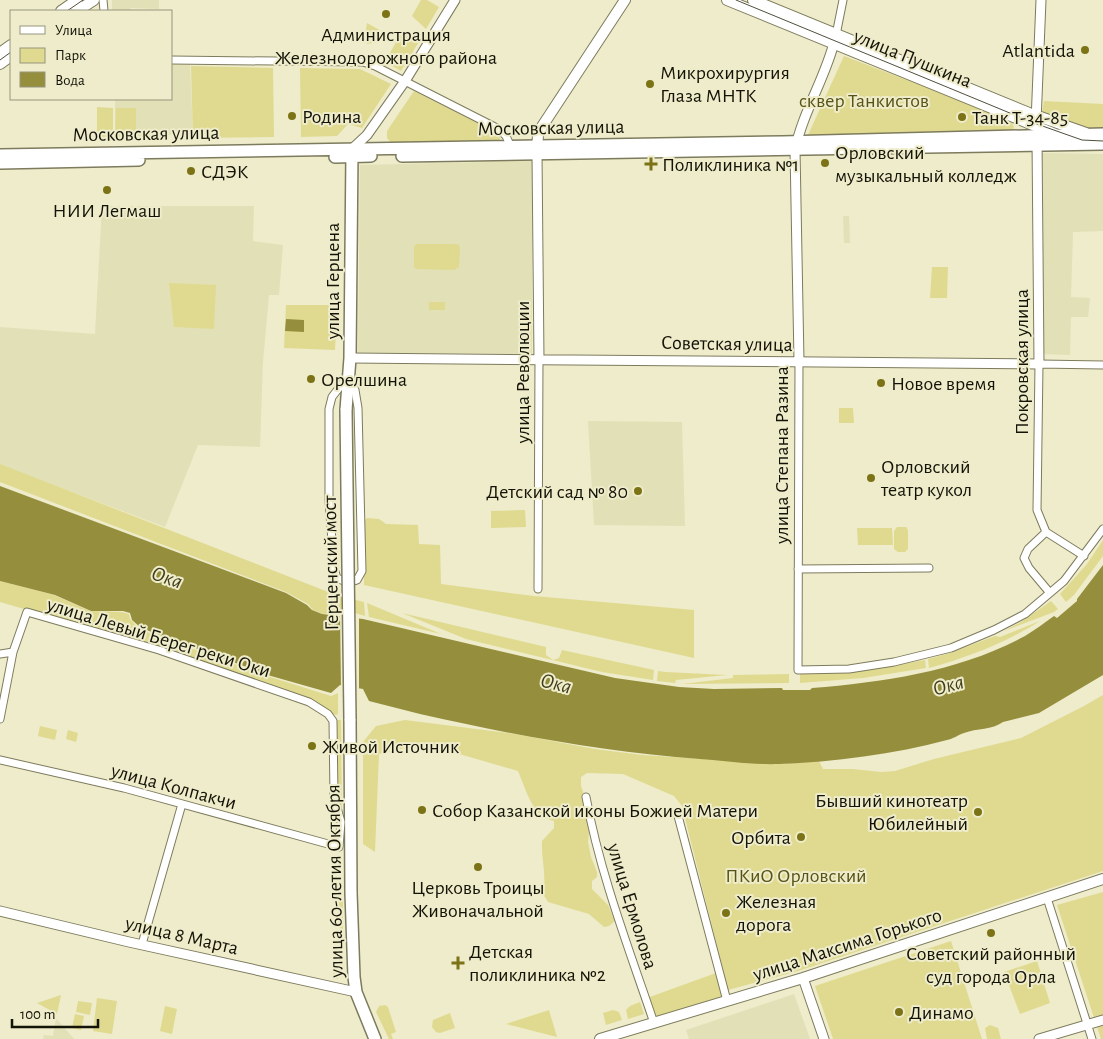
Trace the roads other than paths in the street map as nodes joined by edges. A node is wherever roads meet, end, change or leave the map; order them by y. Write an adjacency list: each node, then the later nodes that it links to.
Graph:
1 (77, 0): 9 (main road)
2 (94, 0): 10 (main road)
3 (456, 0): 13 (street)
4 (624, 0): 21 (main road)
5 (727, 0): 11 (main road, улица Пушкина)
6 (753, 0): 11 (main road, улица Пушкина)
7 (843, 0): 11 (street)
8 (1041, 0): 14 (street, Покровская улица)
9 (62, 10)
10 (79, 10)
11 (835, 39): 14 (main road, улица Пушкина); 16 (main road, улица Пушкина); 20 (street, улица Степана Разина)
12 (172, 60): 13 (street)
13 (405, 81): 19 (street); 22 (street)
14 (1035, 115): 16 (street, Покровская улица); 17 (main road, улица Пушкина)
15 (1103, 134): 17 (main road, Московская улица)
16 (1037, 137): 17 (main road, Московская улица); 17 (main road, Московская улица); 20 (main road, Московская улица); 28 (street, Покровская улица)
17 (1088, 140): 18 (main road, Московская улица)
18 (1103, 144)
19 (510, 145): 21 (main road, Московская улица); 22 (main road, Московская улица)
20 (796, 146): 21 (main road, Московская улица); 27 (street, улица Степана Разина)
21 (536, 150): 22 (main road, Московская улица); 26 (street, улица Революции)
22 (352, 153): 23 (main road, Московская улица); 24 (main road, Московская улица); 25 (main road, улица Герцена)
23 (0, 155)
24 (0, 163)
25 (350, 358): 26 (street, Советская улица); 30 (main road, улица Герцена)
26 (539, 359): 27 (street, Советская улица); 38 (street, улица Революции)
27 (799, 361): 28 (street, Советская улица); 37 (street, улица Степана Разина)
28 (1039, 364): 29 (street, Советская улица); 34 (street, Покровская улица)
29 (1103, 365)
30 (349, 374): 31 (street); 31 (street); 32 (main road, улица Герцена)
31 (329, 407): 32 (street)
32 (346, 408): 43 (main road, Герценский мост, bridge)
33 (1103, 529): 35 (street)
34 (1046, 532): 35 (street); 39 (street)
35 (1084, 556): 39 (street)
36 (929, 568): 37 (street)
37 (798, 569): 39 (street, улица Степана Разина)
38 (538, 589)
39 (1050, 594)
40 (12, 652): 41 (street); 42 (street); 48 (street, улица Левый Берег реки Оки)
41 (0, 654)
42 (0, 719)
43 (350, 719): 54 (main road, улица 60-летия Октября)
44 (0, 760): 46 (street, улица Колпакчи)
45 (586, 797): 57 (street, улица Ермолова)
46 (182, 804): 48 (street, улица Колпакчи); 52 (street)
47 (677, 812): 55 (street)
48 (339, 847)
49 (1103, 879): 50 (main road, улица Максима Горького)
50 (1048, 898): 53 (main road, улица Максима Горького); 58 (street)
51 (0, 911): 52 (street, улица 8 Марта)
52 (142, 944): 54 (street, улица 8 Марта)
53 (803, 978): 55 (main road, улица Максима Горького); 61 (street)
54 (356, 992): 59 (main road, улица 60-летия Октября)
55 (727, 1002): 57 (main road, улица Максима Горького)
56 (1103, 1020): 58 (street)
57 (654, 1023): 60 (main road, улица Максима Горького)
58 (1087, 1024): 62 (street); 63 (street)
59 (374, 1039)
60 (600, 1039)
61 (824, 1039)
62 (1039, 1039)
63 (1092, 1039)

